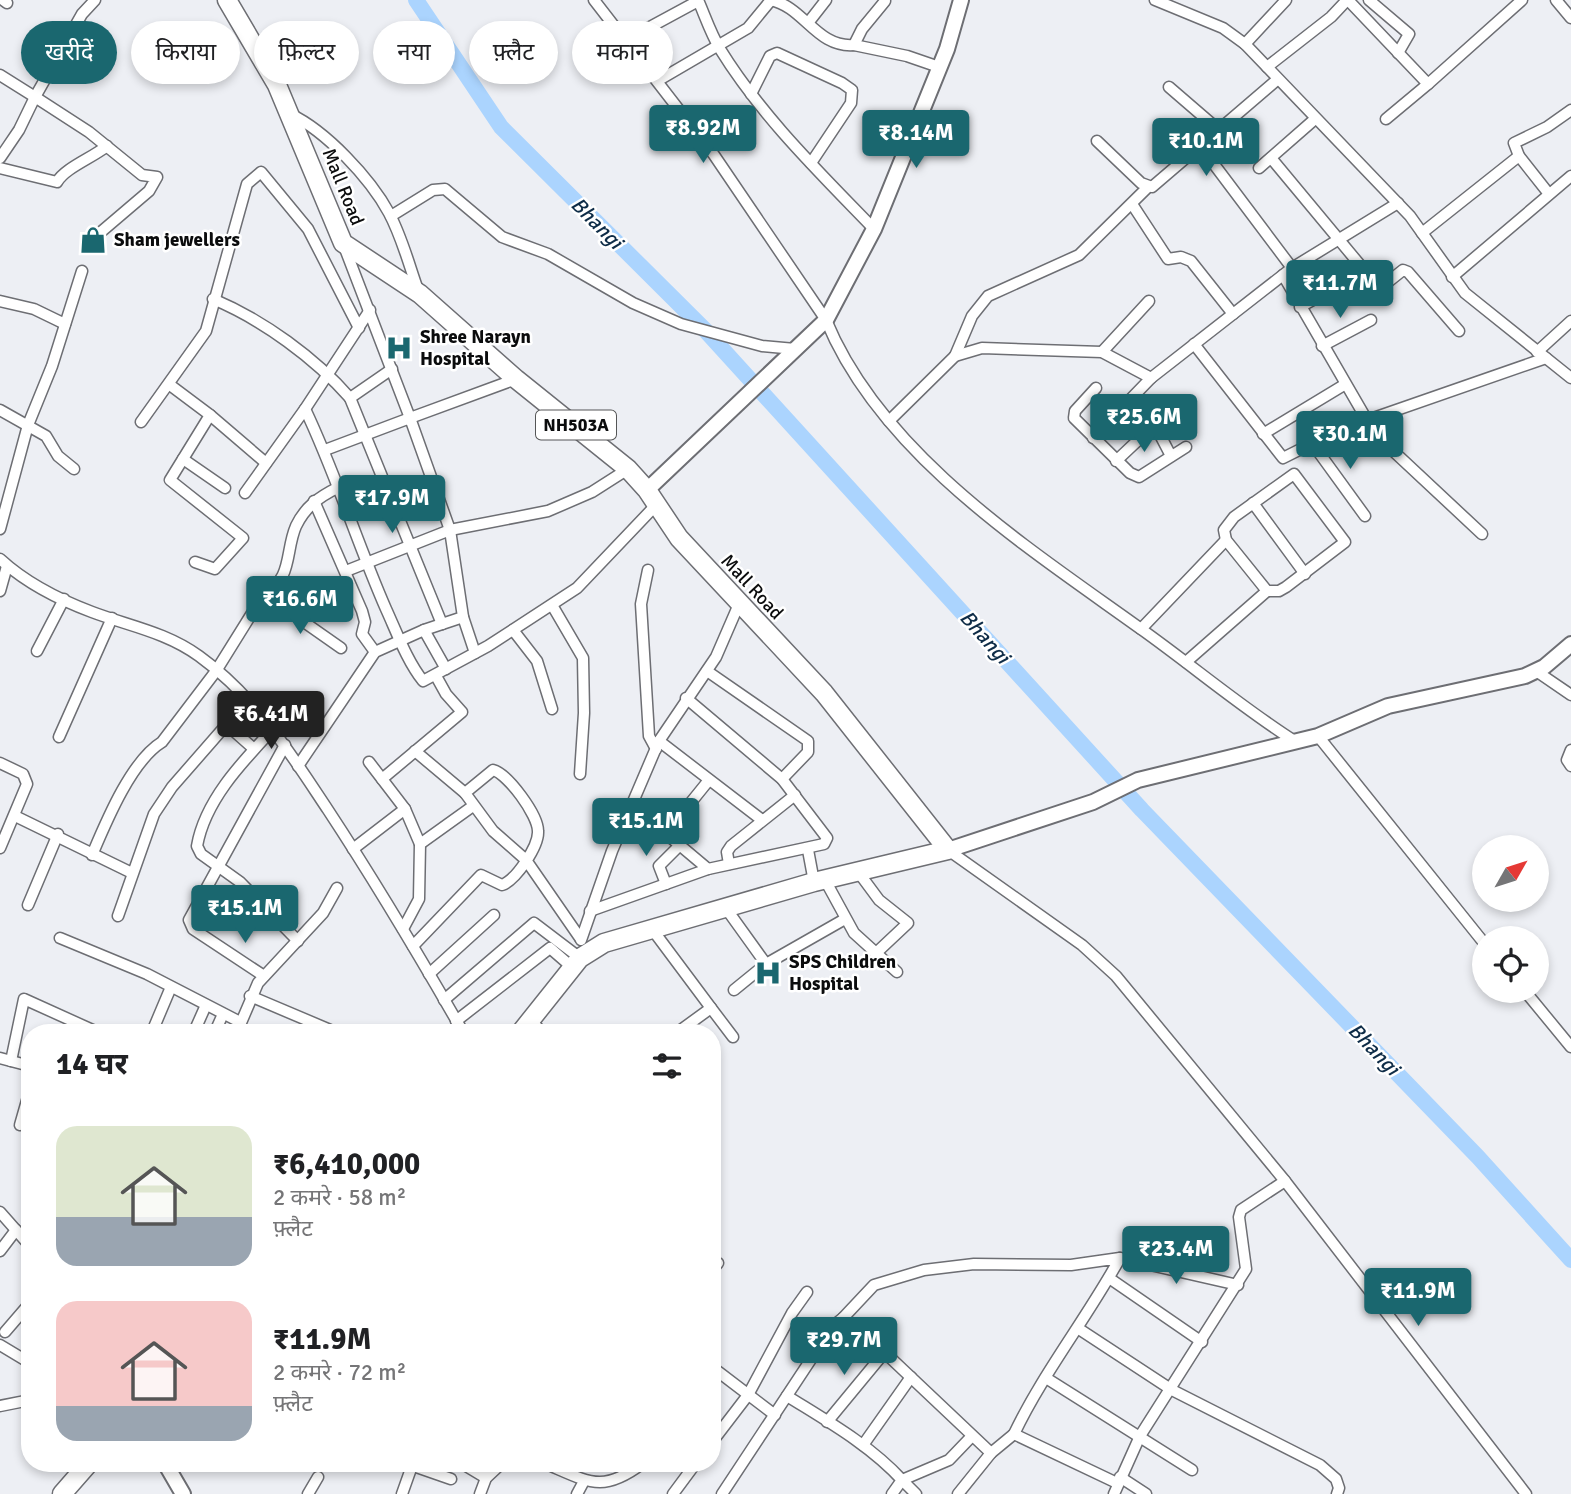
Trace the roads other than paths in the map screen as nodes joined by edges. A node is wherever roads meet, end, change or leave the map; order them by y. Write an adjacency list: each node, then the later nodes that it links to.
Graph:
1 (95, 0): 32 (street)
2 (227, 0): 34 (highway, Mall Road)
3 (594, 0): 16 (street)
4 (698, 0): 17 (street); 21 (street)
5 (770, 0): 18 (street); 21 (street)
6 (826, 0): 18 (street)
7 (961, 0): 23 (street)
8 (1155, 0): 19 (street)
9 (1286, 0): 19 (street)
10 (1369, 0): 22 (street)
11 (1522, 0): 29 (street)
12 (1556, 0): 15 (street)
13 (885, 1): 20 (street)
14 (1343, 1): 22 (street); 24 (street)
15 (1571, 19)
16 (611, 21)
17 (660, 21)
18 (807, 23): 20 (street)
19 (1245, 44): 24 (street)
20 (854, 46): 23 (street)
21 (719, 47): 25 (street); 31 (street)
22 (1398, 53): 29 (street)
23 (939, 67): 53 (street)
24 (1267, 67): 27 (street)
25 (673, 72)
26 (0, 75): 32 (street)
27 (1278, 79): 35 (street); 37 (street)
28 (662, 84): 70 (street)
29 (1427, 84): 36 (street)
30 (1169, 87): 37 (street)
31 (751, 94): 44 (street); 44 (street)
32 (35, 97): 39 (street); 42 (street)
33 (1571, 110): 41 (street)
34 (290, 114): 52 (street); 57 (highway, Mall Road)
35 (1315, 119): 43 (street); 50 (street)
36 (1386, 119)
37 (1220, 131): 40 (street)
38 (1097, 141): 48 (street)
39 (107, 146): 45 (street); 55 (street)
40 (1201, 147): 48 (street); 58 (street)
41 (1518, 156): 49 (street); 54 (street)
42 (0, 158)
43 (1270, 158): 46 (street); 56 (street)
44 (811, 163): 53 (street)
45 (0, 168)
46 (1259, 168)
47 (1571, 176): 49 (street)
48 (1148, 187): 51 (street)
49 (1549, 194): 61 (street)
50 (1398, 203): 54 (street); 56 (street)
51 (1132, 204): 69 (street); 81 (street)
52 (391, 216): 63 (street); 78 (street)
53 (874, 229): 70 (street)
54 (1422, 233): 61 (street)
55 (94, 236)
56 (1337, 239): 58 (street); 75 (street)
57 (343, 243): 63 (highway, Mall Road / NH503A); 68 (street)
58 (1292, 268): 60 (street)
59 (82, 271): 73 (street)
60 (1283, 275): 67 (street); 69 (street)
61 (1452, 277): 80 (street)
62 (1340, 285): 67 (street)
63 (420, 294): 87 (highway, Mall Road / NH503A)
64 (214, 299): 74 (street); 84 (street); 88 (street)
65 (0, 300): 73 (street)
66 (1149, 301): 79 (street)
67 (1300, 307): 77 (street)
68 (370, 310): 74 (street); 83 (street)
69 (1233, 314): 76 (street)
70 (826, 320): 78 (street); 96 (street)
71 (1371, 320): 77 (street)
72 (1571, 321): 80 (street)
73 (65, 324): 99 (street)
74 (359, 328): 84 (street)
75 (1459, 331)
76 (1195, 344): 85 (street); 101 (street)
77 (1322, 346): 89 (street)
78 (795, 349): 117 (street)
79 (1102, 352): 81 (street); 85 (street)
80 (1537, 352): 82 (street)
81 (955, 356): 96 (street)
82 (1546, 358): 86 (street); 97 (street)
83 (392, 369): 91 (street); 95 (street)
84 (329, 374): 91 (street); 92 (street)
85 (1151, 378): 102 (street)
86 (1571, 378)
87 (516, 379): 95 (street); 112 (highway, Mall Road / NH503A)
88 (170, 385): 94 (street); 98 (street)
89 (1344, 385): 97 (street); 101 (street)
90 (1096, 388): 102 (street)
91 (351, 398): 100 (street)
92 (305, 409): 105 (street); 110 (street)
93 (0, 410): 99 (street)
94 (210, 415): 108 (street); 110 (street)
95 (410, 418): 100 (street); 122 (street)
96 (889, 421): 142 (street)
97 (1366, 421): 103 (street); 123 (street)
98 (141, 422)
99 (28, 425): 111 (street); 121 (street)
100 (366, 433): 105 (street); 125 (street)
101 (1263, 434): 107 (street)
102 (1093, 438): 109 (street)
103 (1311, 443): 107 (street); 120 (street)
104 (1186, 447): 106 (street)
105 (325, 450): 115 (street)
106 (1171, 456): 109 (street); 109 (street)
107 (1283, 458): 113 (street)
108 (183, 459): 114 (street); 126 (street)
109 (1116, 461)
110 (266, 463): 116 (street)
111 (74, 469)
112 (628, 469): 117 (highway, Mall Road / NH503A); 122 (street)
113 (1294, 474): 119 (street); 131 (street)
114 (225, 488)
115 (337, 488): 118 (street); 128 (street)
116 (245, 493)
117 (652, 497): 136 (highway, Mall Road / NH503A); 137 (street)
118 (314, 501): 130 (street); 134 (street)
119 (1253, 503): 124 (street); 131 (street)
120 (1365, 516)
121 (0, 528)
122 (450, 530): 125 (street); 138 (street)
123 (1482, 534)
124 (1226, 540): 133 (street); 142 (street)
125 (411, 544): 128 (street); 140 (street)
126 (194, 562)
127 (3, 563): 132 (street); 135 (street)
128 (366, 563): 130 (street); 144 (street)
129 (648, 570): 165 (street)
130 (346, 571): 148 (street)
131 (1305, 573): 133 (street)
132 (0, 591)
133 (1267, 591): 150 (street)
134 (264, 594): 146 (street); 151 (street)
135 (64, 599): 139 (street); 147 (street)
136 (739, 604): 152 (street); 191 (highway, Mall Road / NH503A)
137 (552, 605): 141 (street); 173 (street)
138 (463, 617): 140 (street); 149 (street)
139 (112, 618): 151 (street); 162 (street)
140 (442, 624): 143 (street)
141 (513, 629): 149 (street); 158 (street)
142 (1141, 629): 150 (street)
143 (424, 630): 144 (street); 154 (street)
144 (400, 640): 148 (street); 154 (street)
145 (1571, 645): 153 (street)
146 (341, 648)
147 (37, 651)
148 (376, 652): 171 (street)
149 (475, 653): 154 (street)
150 (1186, 662): 163 (street)
151 (216, 670): 157 (street); 192 (street)
152 (707, 671): 156 (street); 175 (street)
153 (1536, 671): 155 (street); 161 (street)
154 (441, 673): 168 (street)
155 (1571, 695)
156 (686, 698): 165 (street); 175 (street)
157 (248, 700): 159 (street); 160 (street)
158 (552, 709)
159 (227, 725): 166 (street); 197 (street)
160 (274, 728): 164 (street); 166 (street)
161 (1318, 736): 163 (street); 208 (street)
162 (59, 737)
163 (1296, 742): 191 (street)
164 (285, 745): 171 (street); 195 (street)
165 (657, 745): 176 (street); 180 (street)
166 (254, 749): 195 (street)
167 (1571, 750): 172 (street)
168 (415, 751): 174 (street); 177 (street)
169 (369, 762): 174 (street)
170 (0, 763): 182 (street)
171 (298, 766): 189 (street)
172 (1571, 766)
173 (580, 774)
174 (382, 779): 181 (street)
175 (782, 779): 178 (street)
176 (709, 780): 183 (street); 184 (street)
177 (465, 793): 179 (street); 193 (street)
178 (795, 795): 183 (street); 190 (street)
179 (473, 806): 186 (street); 193 (street)
180 (632, 806): 184 (street); 204 (street)
181 (405, 809): 186 (street); 189 (street)
182 (15, 816): 185 (street); 188 (street)
183 (762, 820): 194 (street)
184 (667, 832): 187 (street)
185 (58, 835): 192 (street); 202 (street)
186 (420, 844): 209 (street)
187 (681, 844): 196 (street); 200 (street)
188 (0, 848)
189 (353, 849): 209 (street)
190 (807, 850): 194 (street); 199 (street)
191 (947, 850): 198 (highway); 244 (street)
192 (92, 855): 197 (street)
193 (526, 860): 213 (street); 214 (street)
194 (729, 864): 196 (street)
195 (217, 865): 212 (street); 219 (street)
196 (708, 870): 200 (street)
197 (132, 873): 206 (street)
198 (859, 873): 199 (highway); 215 (street)
199 (819, 881): 203 (highway); 207 (street)
200 (666, 884): 204 (street)
201 (337, 888): 212 (street)
202 (28, 905)
203 (725, 907): 210 (highway); 216 (street)
204 (590, 911): 214 (street)
205 (494, 915): 218 (street)
206 (118, 916)
207 (845, 919): 215 (street); 216 (street)
208 (1472, 928)
209 (402, 929): 213 (street)
210 (652, 929): 214 (highway); 226 (street)
211 (60, 938): 220 (street)
212 (298, 941): 219 (street)
213 (413, 946): 218 (street)
214 (580, 954): 223 (street); 228 (street); 237 (highway)
215 (874, 954): 217 (street)
216 (766, 964): 221 (street)
217 (897, 972)
218 (429, 974): 223 (street)
219 (264, 976): 222 (street)
220 (171, 987): 225 (street); 230 (street)
221 (734, 990)
222 (250, 996): 234 (street); 235 (street)
223 (444, 1000): 228 (street)
224 (1535, 1003): 240 (street)
225 (206, 1005): 227 (street); 231 (street)
226 (710, 1008): 238 (street); 239 (street)
227 (223, 1014): 232 (street); 233 (street)
228 (456, 1021): 236 (street)
229 (79, 1024): 241 (street)
230 (155, 1024)
231 (198, 1024)
232 (219, 1024)
233 (235, 1024)
234 (239, 1024)
235 (316, 1024)
236 (458, 1024)
237 (535, 1024)
238 (689, 1024)
239 (733, 1037)
240 (1571, 1047)
241 (5, 1060)
242 (21, 1122): 243 (street)
243 (20, 1125)
244 (1285, 1181): 251 (street); 306 (street)
245 (0, 1212): 246 (street)
246 (16, 1230): 247 (street); 248 (street)
247 (21, 1235)
248 (0, 1251)
249 (1119, 1258): 250 (street); 251 (street); 254 (street)
250 (1109, 1278): 255 (street); 257 (street)
251 (1238, 1285): 257 (street)
252 (807, 1292): 265 (street)
253 (21, 1313): 256 (street)
254 (843, 1318): 259 (street); 266 (street)
255 (1079, 1329): 263 (street); 264 (street)
256 (5, 1332)
257 (1202, 1342): 264 (street)
258 (0, 1345): 260 (street)
259 (884, 1353): 262 (street); 270 (street)
260 (21, 1358)
261 (721, 1374): 265 (street)
262 (911, 1377): 273 (street); 275 (street)
263 (1046, 1378): 272 (street); 274 (street)
264 (1172, 1390): 274 (street); 305 (street)
265 (748, 1395): 269 (street); 271 (street)
266 (787, 1396): 269 (street); 270 (street)
267 (21, 1402): 268 (street)
268 (0, 1406)
269 (775, 1415): 300 (street)
270 (827, 1422): 275 (street)
271 (721, 1430)
272 (1014, 1434): 276 (street); 292 (street)
273 (972, 1436): 276 (street); 290 (street)
274 (1140, 1436): 277 (street); 292 (street)
275 (863, 1445): 290 (street)
276 (991, 1453): 303 (street)
277 (1192, 1470)
278 (81, 1472): 293 (highway)
279 (170, 1472): 294 (street)
280 (408, 1472): 296 (street)
281 (432, 1472): 289 (street)
282 (476, 1472): 288 (street)
283 (492, 1472): 288 (street)
284 (570, 1472): 291 (street)
285 (630, 1472): 291 (street)
286 (689, 1472): 299 (street)
287 (318, 1476): 295 (street)
288 (486, 1478): 297 (street)
289 (451, 1479)
290 (902, 1480): 301 (street); 302 (street)
291 (584, 1481): 298 (street)
292 (1117, 1485): 304 (street)
293 (62, 1494)
294 (183, 1494)
295 (308, 1494)
296 (402, 1494)
297 (480, 1494)
298 (577, 1494)
299 (673, 1494)
300 (722, 1494)
301 (892, 1494)
302 (916, 1494)
303 (958, 1494)
304 (1146, 1494)
305 (1337, 1494)
306 (1526, 1494)

